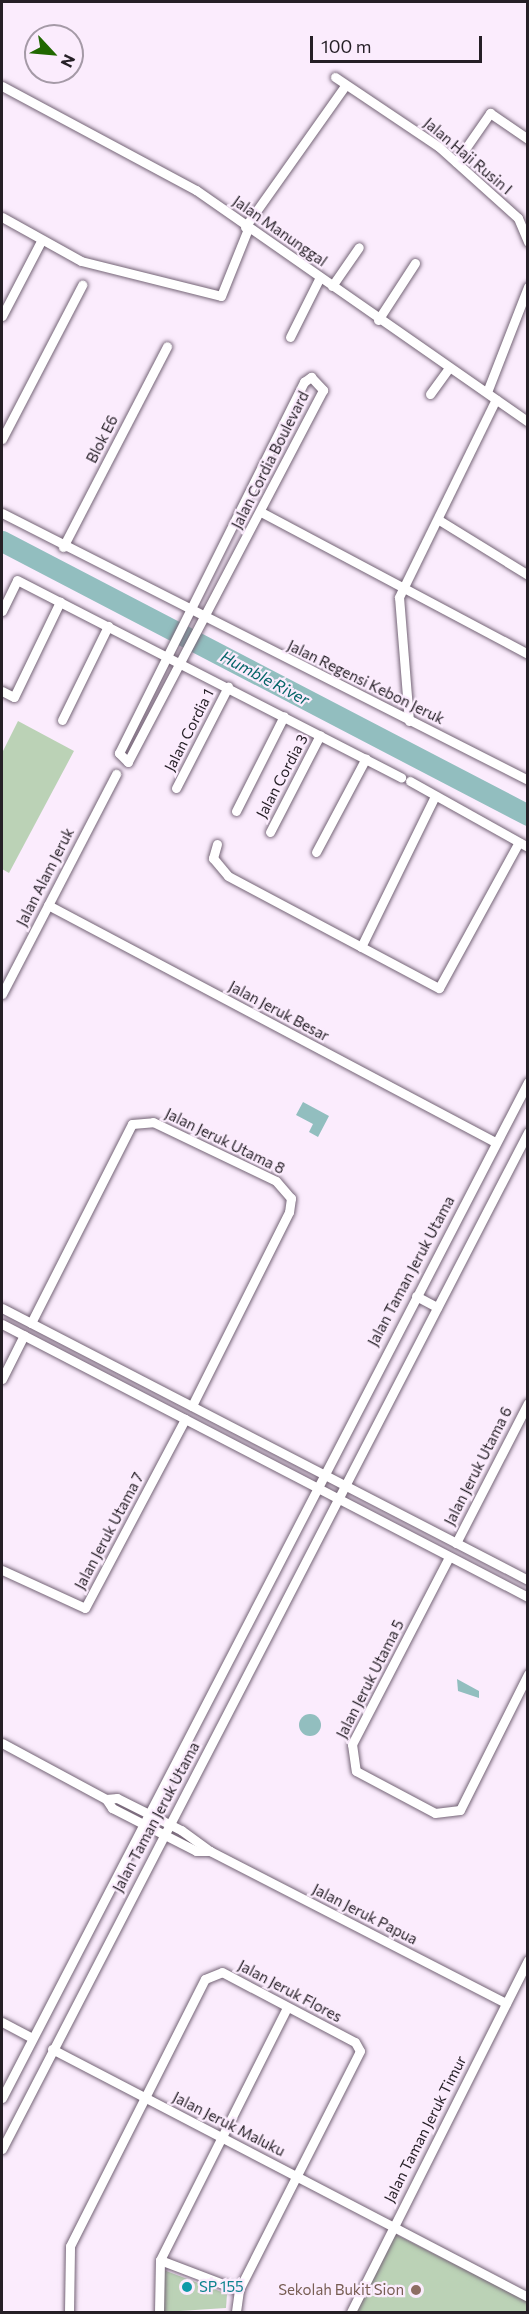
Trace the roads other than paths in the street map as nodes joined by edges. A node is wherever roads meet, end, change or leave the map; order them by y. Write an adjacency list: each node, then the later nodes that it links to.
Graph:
1 (335, 77): 3 (street, Jalan Haji Rusin I)
2 (2, 86): 7 (street, Jalan Manunggal)
3 (345, 86): 5 (street, Jalan Haji Rusin I); 7 (street)
4 (528, 140): 5 (street)
5 (456, 162): 8 (street, Jalan Haji Rusin I)
6 (2, 217): 9 (street)
7 (246, 228): 9 (street); 12 (street, Jalan Manunggal)
8 (527, 236)
9 (41, 241): 16 (street)
10 (358, 247): 14 (street)
11 (415, 263): 17 (street)
12 (320, 277): 14 (street, Jalan Manunggal); 18 (street)
13 (82, 285): 25 (street)
14 (332, 286): 17 (street, Jalan Manunggal)
15 (528, 287): 21 (street)
16 (2, 316)
17 (378, 320): 20 (street, Jalan Manunggal)
18 (290, 337)
19 (167, 346): 29 (street, Blok E6)
20 (449, 368): 21 (street, Jalan Manunggal); 22 (street)
21 (487, 392): 23 (street, Jalan Manunggal)
22 (430, 394)
23 (496, 399): 24 (street, Jalan Manunggal); 28 (street)
24 (528, 423)
25 (2, 439)
26 (261, 512): 31 (street); 34 (street, Jalan Cordia Boulevard); 35 (street, Jalan Cordia Boulevard)
27 (2, 513): 29 (street, Jalan Regensi Kebon Jeruk)
28 (439, 520): 30 (street); 31 (street)
29 (63, 547): 34 (street, Jalan Regensi Kebon Jeruk)
30 (528, 575)
31 (404, 586): 38 (street); 44 (street)
32 (60, 602): 33 (street); 36 (street); 41 (street)
33 (2, 611)
34 (188, 616): 35 (street, Jalan Regensi Kebon Jeruk); 37 (street, Jalan Cordia Boulevard)
35 (205, 620): 39 (street, Jalan Cordia Boulevard); 44 (street, Jalan Regensi Kebon Jeruk)
36 (108, 626): 37 (street); 43 (street)
37 (170, 652): 39 (street); 39 (street, Jalan Cordia Boulevard)
38 (528, 654)
39 (185, 660): 40 (street)
40 (228, 687): 42 (street); 49 (street, Jalan Cordia 1)
41 (2, 691)
42 (284, 716): 45 (street); 51 (street)
43 (62, 720)
44 (409, 721): 48 (street, Jalan Regensi Kebon Jeruk)
45 (320, 735): 46 (street); 52 (street, Jalan Cordia 3)
46 (366, 758): 50 (street); 55 (street)
47 (116, 774): 56 (street, Jalan Alam Jeruk)
48 (528, 780)
49 (176, 788)
50 (435, 796): 54 (street); 57 (street)
51 (236, 811)
52 (270, 832)
53 (217, 844): 57 (street)
54 (523, 844): 57 (street)
55 (316, 852)
56 (48, 905): 58 (street, Jalan Alam Jeruk); 61 (street, Jalan Jeruk Besar)
57 (361, 947)
58 (2, 994)
59 (528, 1082): 61 (street, Jalan Taman Jeruk Utama)
60 (528, 1132): 62 (street, Jalan Taman Jeruk Utama)
61 (495, 1142): 64 (street, Jalan Taman Jeruk Utama)
62 (517, 1153): 63 (street); 65 (street, Jalan Taman Jeruk Utama)
63 (528, 1158)
64 (416, 1296): 65 (street); 74 (street, Jalan Taman Jeruk Utama)
65 (437, 1307): 75 (street, Jalan Taman Jeruk Utama)
66 (2, 1308): 67 (street)
67 (31, 1323): 72 (street); 72 (street, Jalan Jeruk Utama 8)
68 (2, 1324): 69 (street)
69 (24, 1335): 70 (street); 73 (street)
70 (2, 1380)
71 (528, 1403): 78 (street, Jalan Jeruk Utama 6)
72 (192, 1407): 74 (street)
73 (185, 1419): 76 (street); 80 (street, Jalan Jeruk Utama 7)
74 (322, 1474): 75 (street); 76 (street, Jalan Taman Jeruk Utama)
75 (345, 1485): 77 (street, Jalan Taman Jeruk Utama); 78 (street)
76 (315, 1487): 77 (street); 86 (street, Jalan Taman Jeruk Utama)
77 (339, 1499): 79 (street); 87 (street, Jalan Taman Jeruk Utama)
78 (456, 1543): 81 (street)
79 (449, 1557): 82 (street); 83 (street, Jalan Jeruk Utama 5)
80 (2, 1570)
81 (528, 1580)
82 (528, 1597)
83 (528, 1674)
84 (2, 1743): 85 (street)
85 (106, 1799): 86 (street, Jalan Jeruk Papua); 88 (street, Jalan Jeruk Papua)
86 (149, 1814): 87 (street, Jalan Jeruk Papua); 88 (street, Jalan Taman Jeruk Utama)
87 (169, 1823): 89 (street, Jalan Taman Jeruk Utama); 90 (street, Jalan Jeruk Papua)
88 (144, 1824): 89 (street, Jalan Jeruk Papua); 95 (street, Jalan Taman Jeruk Utama)
89 (164, 1834): 90 (street, Jalan Jeruk Papua); 96 (street, Jalan Taman Jeruk Utama)
90 (210, 1851): 92 (street, Jalan Jeruk Papua)
91 (528, 1960): 92 (street, Jalan Taman Jeruk Timur)
92 (506, 2003): 102 (street, Jalan Taman Jeruk Timur)
93 (287, 2007): 98 (street, Jalan Jeruk Flores); 99 (street); 101 (street, Jalan Jeruk Flores)
94 (2, 2022): 95 (street)
95 (32, 2038): 97 (street, Jalan Taman Jeruk Utama)
96 (52, 2049): 98 (street, Jalan Jeruk Maluku); 100 (street, Jalan Taman Jeruk Utama)
97 (2, 2098)
98 (147, 2098): 99 (street, Jalan Jeruk Maluku); 106 (street, Jalan Jeruk Flores)
99 (220, 2136): 101 (street, Jalan Jeruk Maluku); 103 (street)
100 (2, 2149)
101 (297, 2176): 102 (street, Jalan Jeruk Maluku); 104 (street, Jalan Jeruk Flores)
102 (393, 2225): 105 (street, Jalan Jeruk Maluku); 109 (street, Jalan Taman Jeruk Timur)
103 (159, 2260): 104 (street); 107 (street)
104 (239, 2290): 108 (street, Jalan Jeruk Flores)
105 (526, 2294)
106 (69, 2313)
107 (159, 2313)
108 (236, 2313)
109 (351, 2313)

